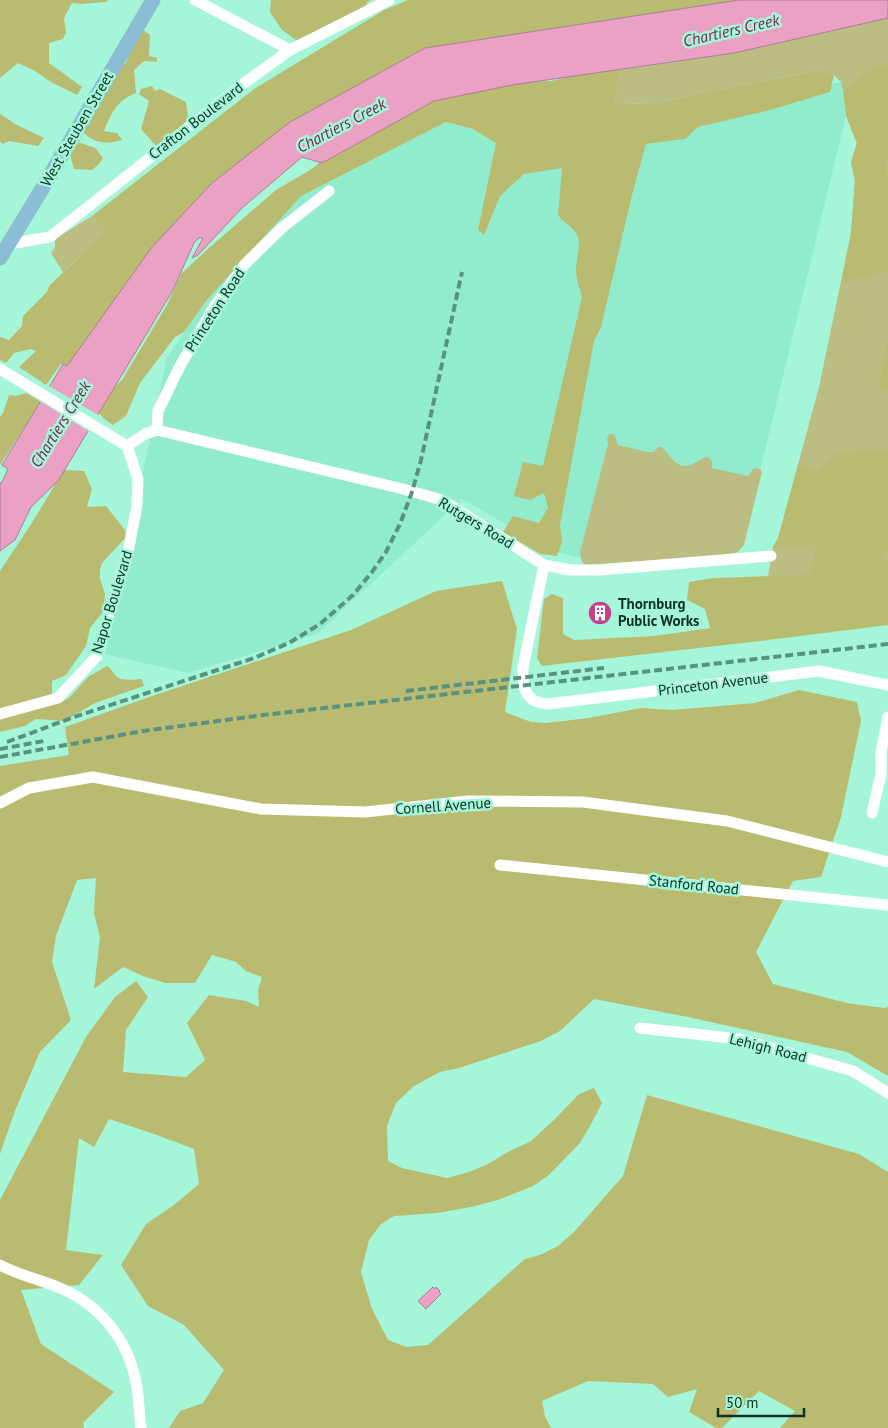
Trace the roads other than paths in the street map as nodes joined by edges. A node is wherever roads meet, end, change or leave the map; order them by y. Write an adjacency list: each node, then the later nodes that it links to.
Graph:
1 (152, 0): 6 (main road, West Steuben Street)
2 (195, 0): 4 (street)
3 (389, 0): 4 (street, Crafton Boulevard)
4 (290, 50): 6 (street, Crafton Boulevard)
5 (329, 192): 9 (street, Princeton Road)
6 (9, 244): 7 (main road, West Steuben Street)
7 (0, 258)
8 (0, 369): 10 (street)
9 (157, 430): 10 (street); 12 (street, Rutgers Road)
10 (127, 446): 14 (street, Napor Boulevard)
11 (771, 556): 12 (street, Rutgers Road)
12 (544, 565): 13 (street, Princeton Avenue)
13 (888, 685)
14 (0, 714)
15 (888, 717): 17 (street)
16 (0, 803): 18 (street, Cornell Avenue)
17 (872, 813)
18 (888, 862)
19 (500, 865): 20 (street, Stanford Road)
20 (888, 905)
21 (640, 1028): 22 (street, Lehigh Road)
22 (888, 1093)
23 (0, 1265): 24 (street)
24 (141, 1428)

